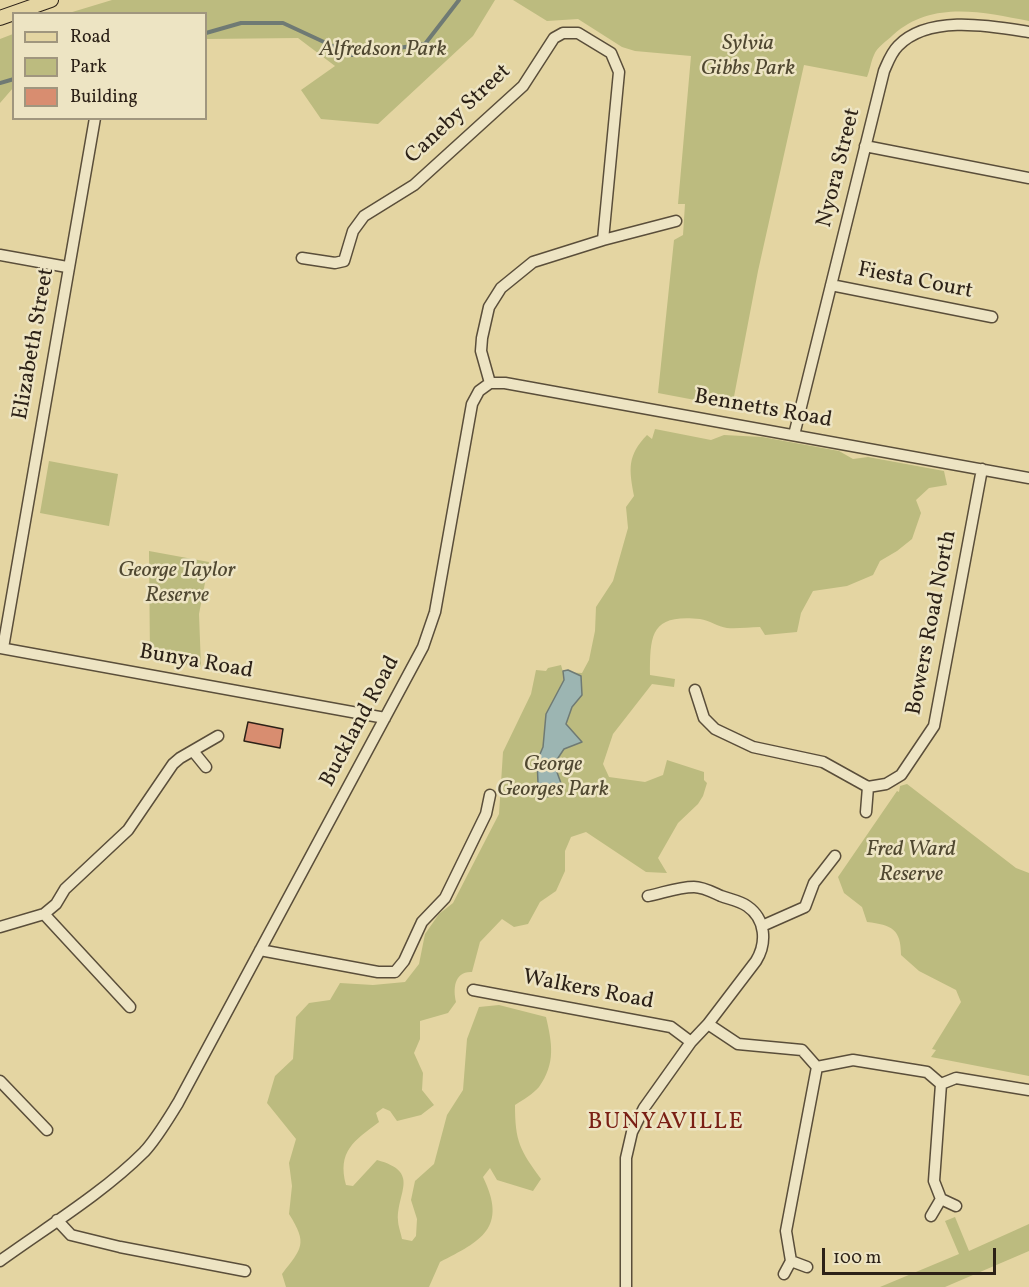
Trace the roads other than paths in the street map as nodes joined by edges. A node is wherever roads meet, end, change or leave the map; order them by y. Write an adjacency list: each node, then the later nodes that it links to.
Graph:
1 (51, 0): 2 (main road)
2 (17, 12)
3 (1029, 32): 5 (street, Nyora Street)
4 (95, 120): 11 (street, Elizabeth Street)
5 (865, 146): 6 (street); 12 (street, Nyora Street)
6 (1029, 178)
7 (676, 221): 8 (street)
8 (603, 240): 10 (street, Caneby Street); 14 (street)
9 (0, 255): 11 (street)
10 (302, 258)
11 (68, 267): 18 (street, Elizabeth Street)
12 (831, 285): 13 (street, Fiesta Court); 15 (street, Nyora Street)
13 (992, 317)
14 (490, 383): 15 (street, Bennetts Road); 20 (street, Buckland Road)
15 (794, 435): 16 (street, Bennetts Road)
16 (982, 470): 17 (street, Bennetts Road); 24 (street, Bowers Road North)
17 (1029, 478)
18 (2, 648): 20 (street, Bunya Road)
19 (695, 690): 24 (street)
20 (385, 718): 32 (street, Buckland Road)
21 (218, 736): 22 (street)
22 (194, 751): 23 (street); 29 (street)
23 (207, 767)
24 (867, 787): 26 (street)
25 (490, 795): 32 (street)
26 (866, 812)
27 (835, 856): 30 (street)
28 (648, 896): 30 (street)
29 (44, 914): 31 (street); 34 (street)
30 (762, 926): 35 (street)
31 (0, 927)
32 (260, 950): 45 (street, Buckland Road)
33 (473, 990): 36 (street, Walkers Road)
34 (130, 1007)
35 (708, 1024): 36 (street); 37 (street)
36 (691, 1042): 51 (street)
37 (817, 1067): 39 (street); 47 (street)
38 (0, 1081): 41 (street)
39 (941, 1084): 40 (street); 42 (street)
40 (1029, 1090)
41 (47, 1130)
42 (941, 1199): 43 (street); 44 (street)
43 (956, 1206)
44 (931, 1216)
45 (57, 1220): 46 (street, Buckland Road); 49 (street)
46 (0, 1261)
47 (791, 1261): 48 (street); 50 (street)
48 (807, 1267)
49 (245, 1271)
50 (784, 1274)
51 (626, 1287)

